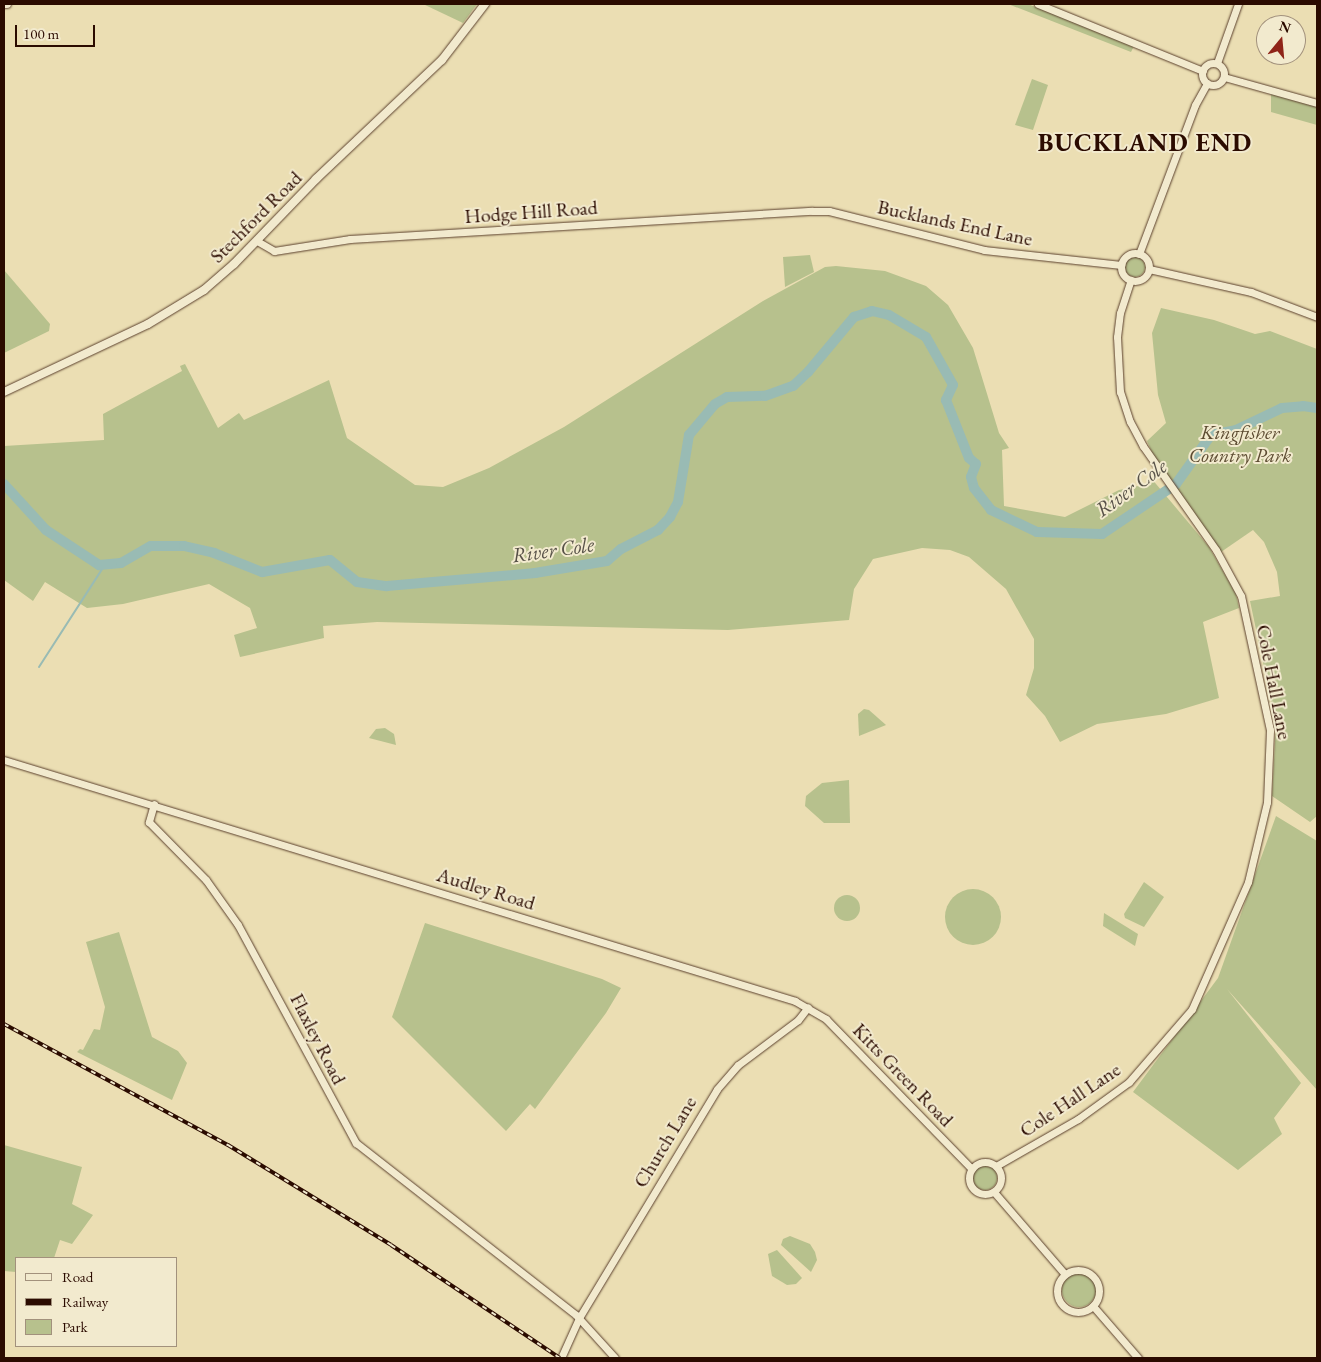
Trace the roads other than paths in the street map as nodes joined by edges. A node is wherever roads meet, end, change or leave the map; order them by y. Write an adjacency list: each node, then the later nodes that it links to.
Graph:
1 (485, 4): 10 (main road, Stechford Road)
2 (1038, 4): 5 (street)
3 (1238, 4): 4 (street)
4 (1217, 63): 5 (street); 6 (street)
5 (1202, 71): 7 (street)
6 (1224, 77): 7 (street); 8 (street)
7 (1208, 83): 11 (street)
8 (1317, 103)
9 (812, 211): 10 (street, Hodge Hill Road); 12 (street, Bucklands End Lane)
10 (257, 242): 16 (main road, Stechford Road)
11 (1139, 254): 12 (street); 13 (street)
12 (1121, 265): 14 (street)
13 (1149, 269): 14 (street); 15 (street)
14 (1131, 280): 20 (street, Cole Hall Lane)
15 (1317, 318)
16 (4, 392)
17 (5, 760): 18 (street)
18 (154, 804): 19 (street, Audley Road); 25 (street, Flaxley Road)
19 (808, 1007): 21 (street, Kitts Green Road); 25 (street, Church Lane)
20 (996, 1166): 21 (street); 22 (street)
21 (972, 1169): 22 (street)
22 (994, 1192): 23 (street)
23 (1064, 1273): 24 (street); 24 (street)
24 (1092, 1306): 28 (street)
25 (580, 1318): 26 (street, Church Lane); 27 (street, Flaxley Road)
26 (561, 1358)
27 (615, 1358)
28 (1138, 1358)

